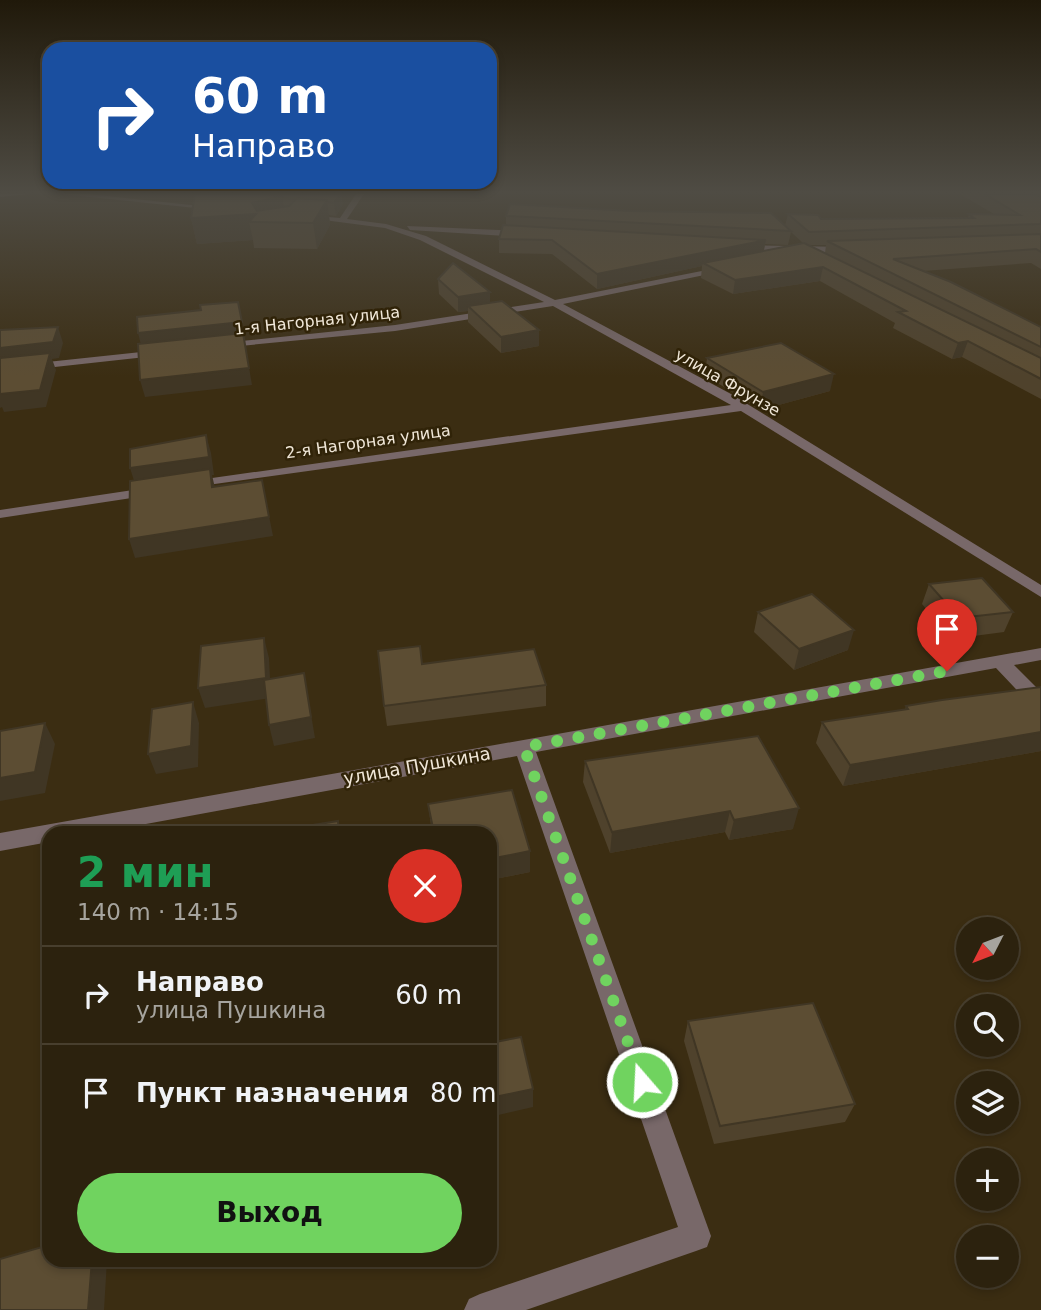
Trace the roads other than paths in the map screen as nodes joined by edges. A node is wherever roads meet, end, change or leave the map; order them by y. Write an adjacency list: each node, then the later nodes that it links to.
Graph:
1 (458, 255): 7 (street, улица Фрунзе)
2 (785, 255): 4 (street)
3 (811, 255): 5 (street)
4 (763, 260)
5 (827, 264)
6 (737, 265): 7 (street, 1-я Нагорная улица)
7 (554, 303): 8 (street, 1-я Нагорная улица); 11 (street, улица Фрунзе)
8 (204, 348)
9 (177, 351): 10 (street)
10 (0, 370)
11 (743, 407): 12 (street, 2-я Нагорная улица); 13 (street, улица Фрунзе)
12 (0, 514)
13 (1041, 592)
14 (1041, 654): 15 (street, улица Пушкина)
15 (1000, 661): 16 (street); 17 (street, улица Пушкина)
16 (1041, 703)
17 (524, 747): 18 (street, улица Пушкина); 21 (street)
18 (88, 826)
19 (42, 834): 20 (street, улица Пушкина)
20 (0, 842)
21 (480, 1310)

